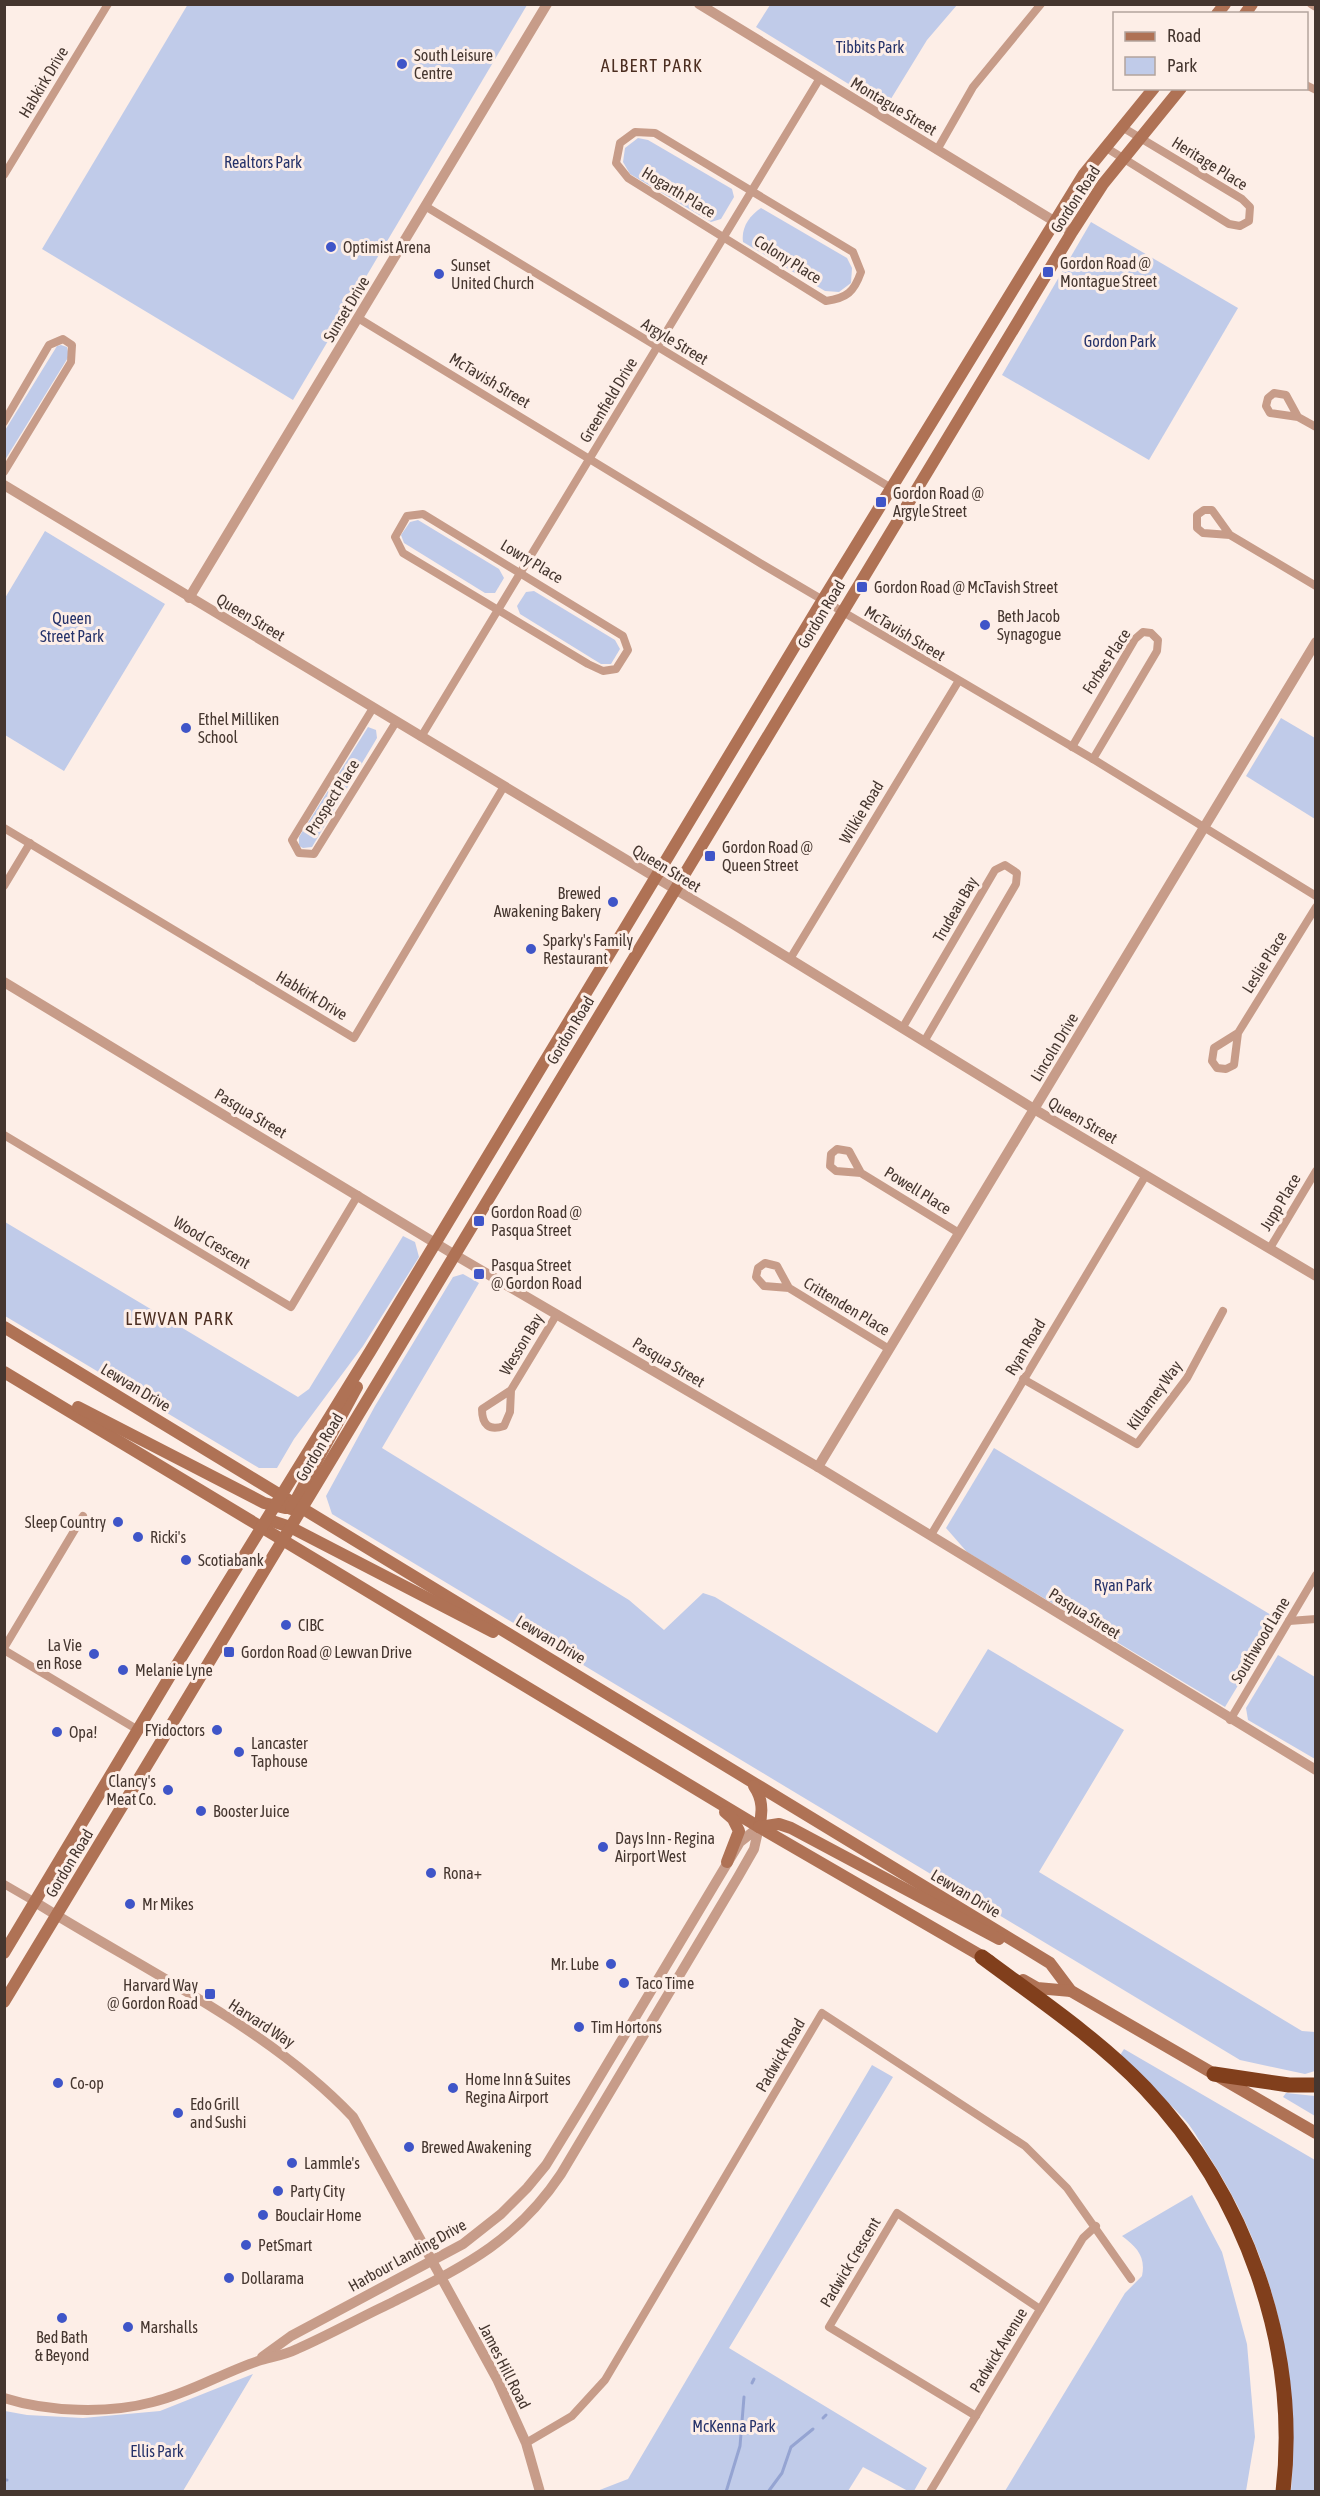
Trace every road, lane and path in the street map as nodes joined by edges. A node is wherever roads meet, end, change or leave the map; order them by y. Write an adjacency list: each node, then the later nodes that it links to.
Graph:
1 (547, 4): 17 (street, Sunset Drive)
2 (699, 4): 7 (street, Montague Street)
3 (1041, 4): 13 (street)
4 (1311, 4): 6 (street)
5 (107, 5): 15 (street, Habkirk Drive)
6 (1316, 7)
7 (820, 78): 13 (street, Montague Street); 16 (street, Greenfield Drive)
8 (1152, 90): 10 (main road, Gordon Road)
9 (1180, 90): 11 (main road, Gordon Road)
10 (1122, 127): 11 (street, Heritage Place); 12 (main road, Gordon Road)
11 (1140, 138): 14 (main road, Gordon Road); 14 (street, Heritage Place)
12 (1105, 147): 14 (street, Heritage Place); 18 (main road, Gordon Road)
13 (937, 150): 18 (street, Montague Street)
14 (1123, 158): 19 (main road, Gordon Road)
15 (4, 175)
16 (752, 191): 20 (street, Greenfield Drive); 20 (street, Hogarth Place); 20 (street, Colony Place)
17 (425, 206): 21 (street, Sunset Drive); 22 (street, Argyle Street)
18 (1055, 222): 19 (street, Montague Street); 29 (main road, Gordon Road)
19 (1072, 232): 30 (main road, Gordon Road)
20 (724, 237): 22 (street, Greenfield Drive)
21 (358, 318): 26 (street, McTavish Street); 34 (street, Sunset Drive)
22 (657, 348): 26 (street, Greenfield Drive); 29 (street, Argyle Street)
23 (1298, 417): 25 (street)
24 (4, 422): 27 (street)
25 (1316, 427)
26 (590, 458): 32 (street, Greenfield Drive); 35 (street, McTavish Street)
27 (4, 472)
28 (4, 485): 34 (street, Queen Street)
29 (892, 488): 30 (street, Argyle Street); 35 (main road, Gordon Road)
30 (911, 500): 37 (main road, Gordon Road)
31 (1230, 535): 33 (street)
32 (522, 572): 36 (street, Greenfield Drive); 36 (street, Lowry Place); 36 (street, Lowry Place)
33 (1316, 586)
34 (189, 598): 40 (street, Queen Street)
35 (822, 601): 37 (street, McTavish Street); 49 (main road, Gordon Road)
36 (499, 609): 42 (street, Greenfield Drive)
37 (842, 612): 39 (street, McTavish Street); 51 (main road, Gordon Road)
38 (1316, 642): 47 (street, Lincoln Drive)
39 (958, 682): 43 (street, McTavish Street); 54 (street, Wilkie Road)
40 (373, 708): 41 (street, Queen Street); 41 (street, Prospect Place)
41 (396, 722): 42 (street, Queen Street)
42 (421, 737): 45 (street, Queen Street)
43 (1072, 747): 44 (street, McTavish Street); 44 (street, Forbes Place)
44 (1093, 759): 47 (street, McTavish Street)
45 (503, 788): 48 (street, Habkirk Drive); 49 (street, Queen Street)
46 (4, 828): 48 (street, Habkirk Drive)
47 (1203, 828): 52 (street, McTavish Street); 59 (street, Lincoln Drive)
48 (30, 843): 50 (street)
49 (656, 879): 51 (street, Queen Street); 66 (main road, Gordon Road)
50 (4, 886)
51 (675, 891): 54 (street, Queen Street); 68 (main road, Gordon Road)
52 (1316, 896)
53 (1316, 907): 57 (street, Leslie Place)
54 (790, 959): 56 (street, Queen Street)
55 (4, 982): 64 (street, Pasqua Street)
56 (903, 1027): 58 (street, Queen Street); 58 (street, Trudeau Bay)
57 (1238, 1033)
58 (925, 1041): 59 (street, Queen Street)
59 (1034, 1109): 63 (street, Queen Street); 65 (street, Lincoln Drive)
60 (4, 1135): 64 (street, Wood Crescent)
61 (1316, 1171): 67 (street, Jupp Place)
62 (861, 1173): 65 (street, Powell Place)
63 (1146, 1175): 67 (street, Queen Street); 77 (street, Ryan Road)
64 (358, 1195): 66 (street, Pasqua Street)
65 (959, 1233): 74 (street, Lincoln Drive)
66 (435, 1243): 68 (street, Pasqua Street); 75 (main road, Gordon Road)
67 (1270, 1248): 69 (street, Queen Street)
68 (455, 1255): 72 (street, Pasqua Street); 82 (main road, Gordon Road)
69 (1316, 1276)
70 (789, 1288): 74 (street, Crittenden Place)
71 (1223, 1311): 77 (street, Killarney Way)
72 (557, 1314): 78 (street, Wesson Bay); 79 (street, Pasqua Street)
73 (4, 1327): 80 (main road, Lewvan Drive)
74 (889, 1349): 79 (street, Lincoln Drive)
75 (371, 1350): 80 (main road, Gordon Road); 82 (main road)
76 (4, 1371): 81 (main road); 85 (main road, Lewvan Drive)
77 (1023, 1379): 86 (street, Ryan Road)
78 (511, 1390): 78 (street, Wesson Bay)
79 (818, 1467): 86 (street, Pasqua Street)
80 (280, 1494): 81 (main road, Gordon Road); 82 (main road, Lewvan Drive)
81 (274, 1506): 82 (main road); 85 (main road, Gordon Road)
82 (296, 1506): 84 (main road, Gordon Road); 92 (main road, Lewvan Drive)
83 (83, 1516): 91 (street)
84 (287, 1525): 85 (main road); 87 (main road, Gordon Road); 92 (main road)
85 (261, 1527): 87 (main road, Lewvan Drive); 94 (main road, Gordon Road)
86 (931, 1535): 93 (street, Pasqua Street)
87 (283, 1540): 95 (main road, Lewvan Drive); 102 (main road, Gordon Road)
88 (1316, 1575): 90 (street, Southwood Lane)
89 (1316, 1619): 90 (street)
90 (1289, 1622): 93 (street, Southwood Lane)
91 (4, 1649): 94 (street)
92 (603, 1689): 97 (main road, Lewvan Drive)
93 (1230, 1720): 96 (street, Pasqua Street)
94 (138, 1730): 101 (main road, Gordon Road)
95 (657, 1766): 98 (main road, Lewvan Drive); 99 (main road)
96 (1316, 1770)
97 (753, 1784): 98 (main road); 105 (main road, Lewvan Drive)
98 (759, 1827): 99 (street, Harbour Landing Drive); 104 (main road, Lewvan Drive); 105 (main road); 113 (street, Harbour Landing Drive)
99 (728, 1862): 112 (street, Harbour Landing Drive)
100 (4, 1884): 101 (street, Harvard Way)
101 (34, 1902): 102 (street, Harvard Way); 103 (main road, Gordon Road)
102 (56, 1916): 107 (main road, Gordon Road); 112 (street, Harvard Way)
103 (4, 1953)
104 (982, 1957): 106 (main road, Lewvan Drive); 122 (highway)
105 (1050, 1963): 106 (main road, Lewvan Drive)
106 (1071, 1991): 108 (main road, Lewvan Drive)
107 (4, 2002)
108 (1214, 2074): 109 (highway); 110 (main road, Lewvan Drive)
109 (1316, 2085)
110 (1316, 2133)
111 (1096, 2226): 114 (street, Padwick Road); 115 (street, Padwick Avenue); 119 (street, Padwick Road)
112 (432, 2259): 113 (street, James Hill Road); 116 (street, Harbour Landing Drive)
113 (442, 2277): 116 (street, Harbour Landing Drive); 119 (street, James Hill Road)
114 (1131, 2279)
115 (1040, 2309): 118 (street, Padwick Avenue); 118 (street, Padwick Crescent)
116 (257, 2361): 117 (street, Harbour Landing Drive)
117 (4, 2398)
118 (976, 2416): 121 (street, Padwick Avenue)
119 (526, 2443): 120 (street, James Hill Road)
120 (540, 2492)
121 (930, 2492)
122 (1283, 2492)

